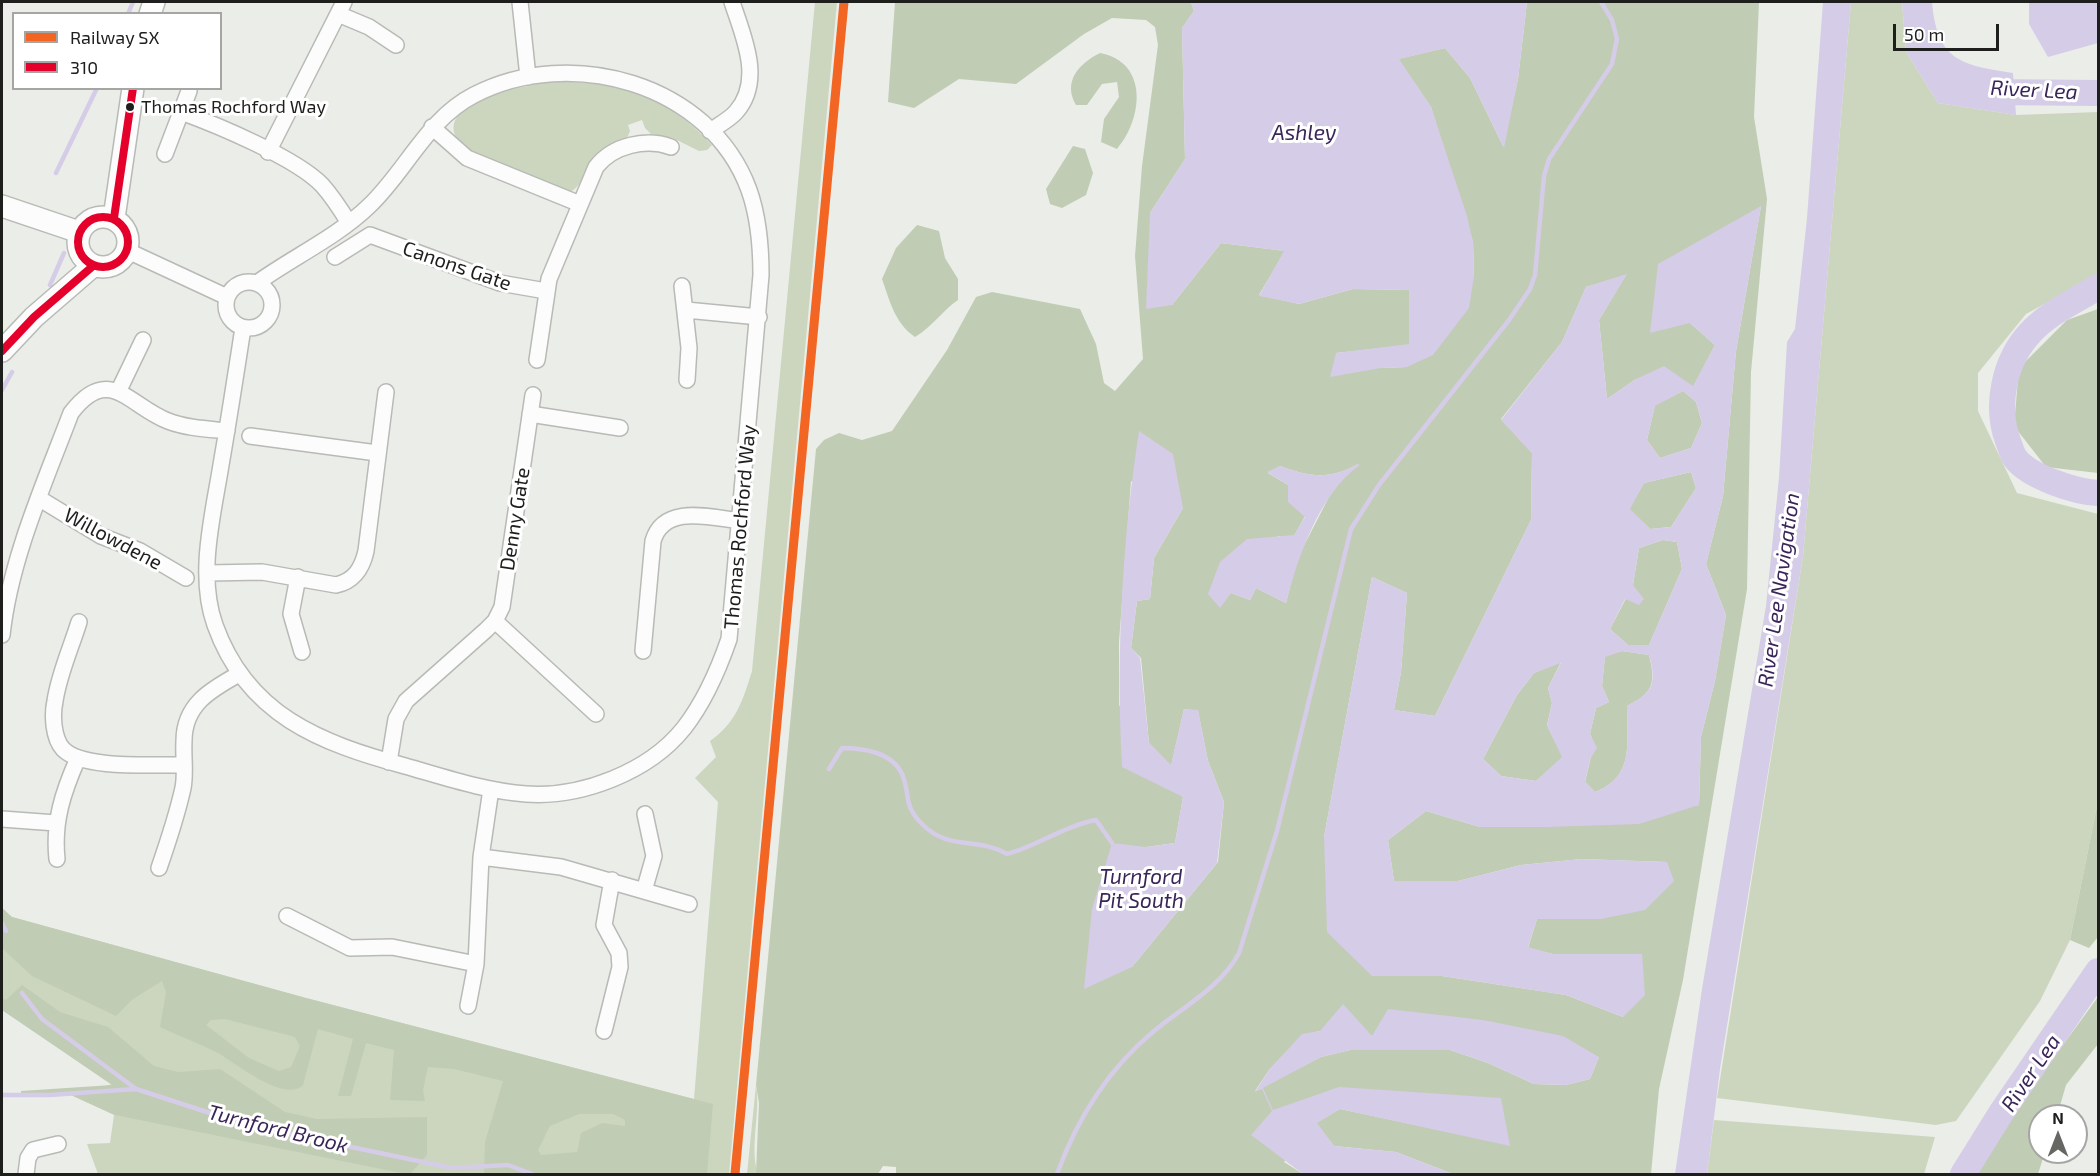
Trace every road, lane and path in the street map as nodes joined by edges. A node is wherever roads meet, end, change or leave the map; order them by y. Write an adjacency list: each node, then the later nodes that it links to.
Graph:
1 (520, 2): 5 (street)
2 (732, 2): 10 (street)
3 (341, 8): 4 (street); 12 (street)
4 (396, 45)
5 (528, 77): 9 (street, Thomas Rochford Way); 10 (street, Thomas Rochford Way)
6 (133, 90): 16 (main road)
7 (189, 91): 8 (street)
8 (181, 112): 12 (street); 13 (street)
9 (432, 127): 14 (street); 17 (street, Thomas Rochford Way)
10 (710, 131): 27 (street, Thomas Rochford Way)
11 (671, 147): 14 (street)
12 (268, 152): 17 (street)
13 (165, 154)
14 (580, 204): 24 (street)
15 (2, 206): 18 (main road)
16 (114, 218): 18 (main road); 19 (main road)
17 (349, 222): 22 (street, Thomas Rochford Way)
18 (79, 232): 21 (main road)
19 (128, 251): 21 (main road); 25 (street)
20 (335, 257): 24 (street, Canons Gate)
21 (93, 266): 30 (main road)
22 (257, 283): 25 (street); 28 (street)
23 (682, 286): 26 (street)
24 (546, 291): 31 (street)
25 (227, 297): 28 (street)
26 (686, 310): 27 (street); 32 (street)
27 (759, 317): 42 (street, Thomas Rochford Way)
28 (243, 328): 38 (street, Thomas Rochford Way)
29 (142, 340): 33 (street)
30 (2, 351)
31 (537, 360)
32 (687, 380)
33 (119, 390): 38 (street); 41 (street, Willowdene)
34 (386, 392): 40 (street)
35 (533, 395): 36 (street, Denny Gate)
36 (530, 414): 37 (street); 46 (street, Denny Gate)
37 (620, 428)
38 (227, 431): 43 (street, Thomas Rochford Way)
39 (250, 436): 40 (street)
40 (378, 453): 44 (street)
41 (40, 499): 45 (street, Willowdene); 48 (street, Willowdene)
42 (741, 521): 49 (street); 56 (street, Thomas Rochford Way)
43 (208, 573): 44 (street); 51 (street, Thomas Rochford Way)
44 (298, 577): 50 (street)
45 (186, 578)
46 (495, 621): 52 (street); 54 (street)
47 (79, 622): 53 (street)
48 (2, 635)
49 (643, 651)
50 (302, 652)
51 (239, 674): 54 (street, Thomas Rochford Way); 55 (street)
52 (596, 714)
53 (78, 758): 55 (street); 59 (street)
54 (390, 762): 56 (street, Thomas Rochford Way)
55 (184, 765): 62 (street)
56 (491, 789): 60 (street)
57 (645, 814): 64 (street)
58 (2, 819): 59 (street)
59 (56, 823): 61 (street)
60 (481, 857): 63 (street); 67 (street)
61 (57, 859)
62 (159, 868)
63 (612, 880): 64 (street); 69 (street)
64 (644, 891): 65 (street)
65 (689, 904)
66 (286, 916): 67 (street)
67 (476, 964): 68 (street)
68 (468, 1006)
69 (604, 1031)
70 (58, 1144): 71 (street)
71 (26, 1174)

